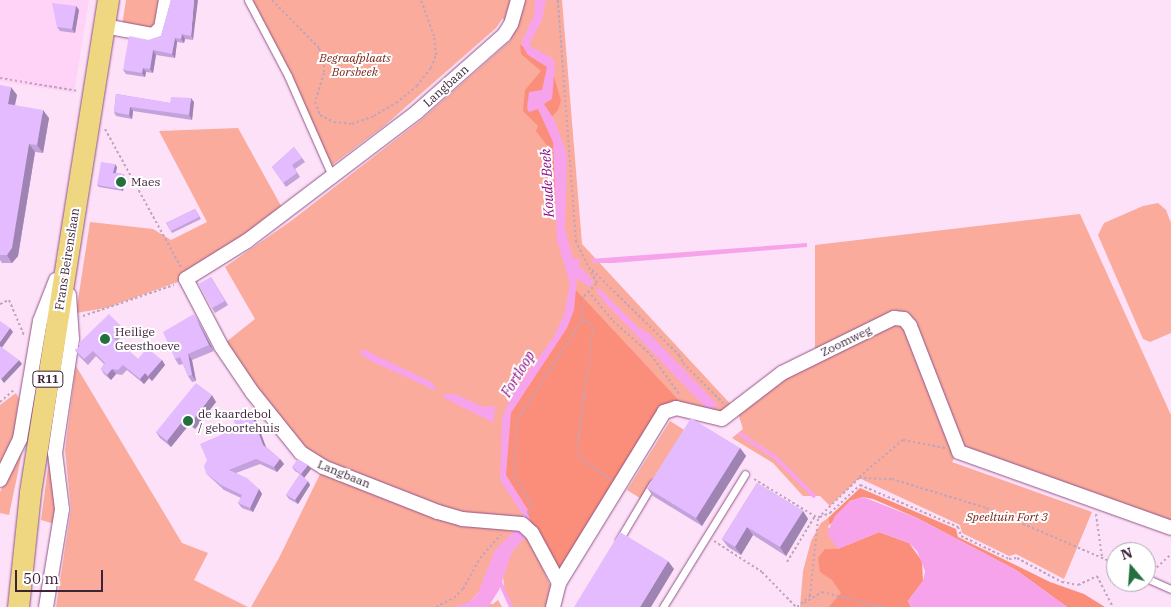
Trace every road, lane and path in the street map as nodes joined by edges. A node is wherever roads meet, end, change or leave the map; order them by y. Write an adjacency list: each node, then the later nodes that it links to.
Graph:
1 (108, 0): 8 (main road, Frans Beirenslaan / R11)
2 (166, 0): 8 (street)
3 (248, 0): 12 (lane)
4 (272, 0): 5 (path)
5 (421, 0)
6 (518, 0): 12 (street, Langbaan)
7 (558, 0): 14 (path)
8 (104, 26): 13 (main road, Frans Beirenslaan / R11)
9 (0, 78): 10 (path)
10 (78, 91)
11 (101, 126): 15 (path)
12 (333, 178): 15 (street, Langbaan)
13 (66, 265): 19 (street); 20 (street); 31 (main road, Frans Beirenslaan / R11)
14 (592, 270): 16 (path); 23 (path)
15 (186, 279): 19 (path); 35 (street, Langbaan)
16 (588, 291): 18 (path); 24 (path)
17 (0, 304): 20 (path)
18 (583, 316): 30 (path); 32 (path)
19 (70, 320): 48 (street)
20 (35, 349): 21 (street)
21 (29, 380): 22 (path); 29 (street)
22 (0, 402)
23 (733, 412): 24 (street, Zoomweg); 25 (street, Zoomweg)
24 (698, 414): 30 (street, Zoomweg)
25 (959, 452): 28 (path); 36 (street)
26 (660, 472): 38 (lane)
27 (745, 474): 33 (path); 37 (lane)
28 (859, 478): 34 (path); 40 (path)
29 (0, 480)
30 (619, 486): 44 (street, Zoomweg)
31 (30, 492): 46 (main road, Frans Beirenslaan / R11); 47 (main road, Frans Beirenslaan / R11)
32 (530, 512)
33 (815, 516): 34 (path); 41 (path)
34 (818, 518): 52 (path); 54 (path)
35 (523, 526): 44 (street); 49 (path)
36 (1171, 528)
37 (706, 536): 51 (lane); 52 (path)
38 (612, 551)
39 (1170, 555): 42 (path)
40 (1106, 559)
41 (787, 562)
42 (1156, 568)
43 (1156, 582): 45 (lane)
44 (559, 583): 50 (street, Zoomweg)
45 (1171, 589)
46 (5, 607)
47 (18, 607)
48 (46, 607)
49 (436, 607)
50 (553, 607)
51 (663, 607)
52 (797, 607): 53 (path)
53 (882, 607)
54 (1113, 607)

